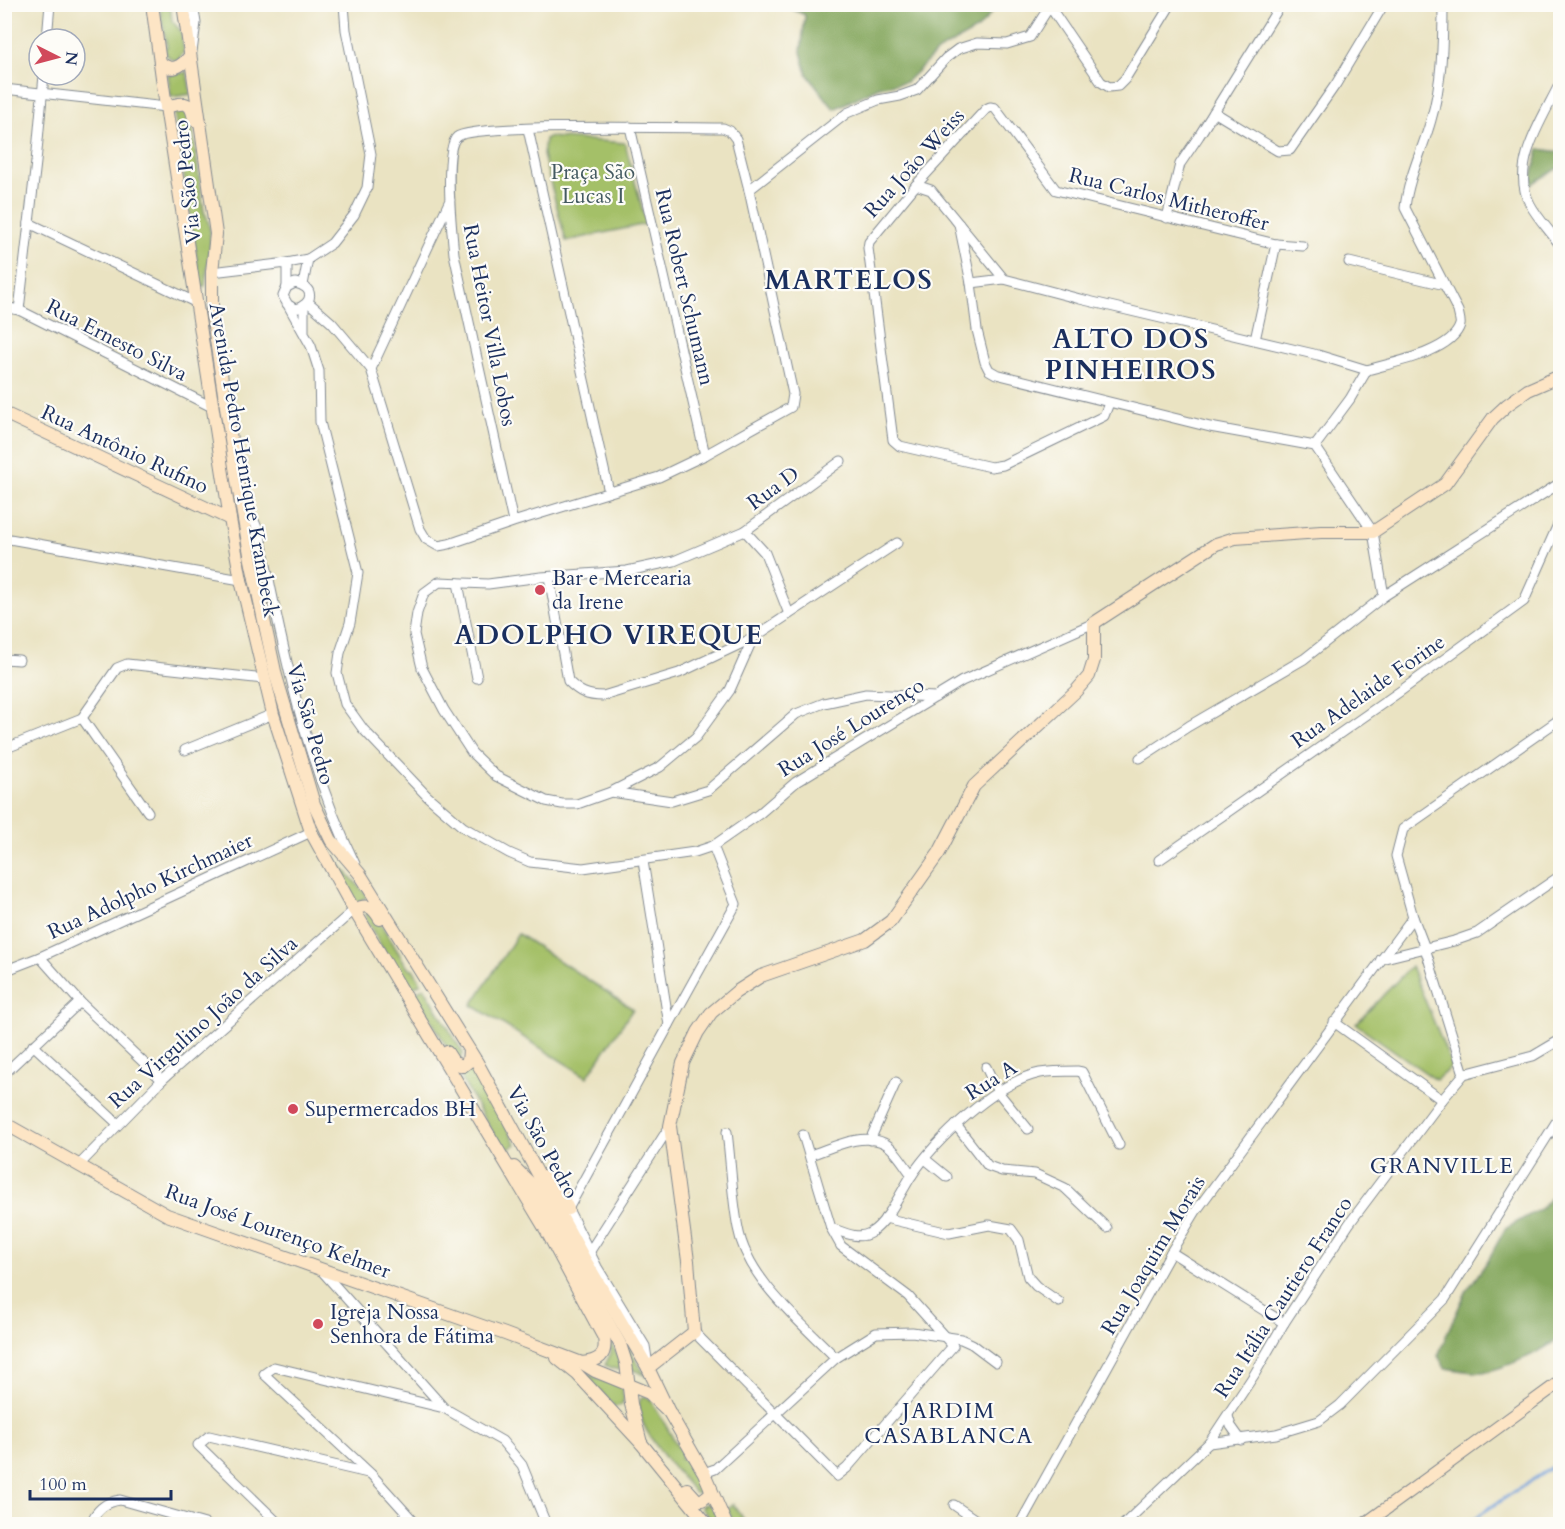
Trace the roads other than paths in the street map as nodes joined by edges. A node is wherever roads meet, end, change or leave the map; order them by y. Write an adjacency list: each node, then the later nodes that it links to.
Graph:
1 (50, 4): 11 (street)
2 (152, 4): 13 (main road, Avenida Pedro Henrique Krambeck)
3 (183, 4): 12 (main road, Via São Pedro)
4 (193, 4): 12 (street)
5 (344, 4): 35 (street)
6 (1171, 4): 10 (street)
7 (1281, 4): 20 (street)
8 (1384, 4): 20 (street)
9 (1443, 4): 42 (street)
10 (1049, 5): 24 (street)
11 (48, 27)
12 (190, 56): 13 (main road); 26 (main road, Via São Pedro)
13 (160, 62): 18 (main road, Avenida Pedro Henrique Krambeck)
14 (1560, 83): 31 (street)
15 (43, 87): 17 (street)
16 (4, 89): 17 (street)
17 (42, 93): 18 (street); 28 (street)
18 (166, 107): 26 (main road); 44 (main road, Avenida Pedro Henrique Krambeck)
19 (995, 108): 23 (street, Rua João Weiss); 27 (street, Rua Carlos Mitheroffer)
20 (1214, 112): 27 (street)
21 (630, 127): 22 (street); 24 (street); 58 (street, Rua Robert Schumann)
22 (528, 129): 25 (street, Rua Heitor Villa Lobos); 61 (street)
23 (916, 185): 29 (street); 54 (street, Rua João Weiss)
24 (749, 190): 58 (street)
25 (450, 200): 51 (street); 64 (street, Rua Heitor Villa Lobos)
26 (213, 215): 38 (main road, Via São Pedro)
27 (1167, 218): 30 (street, Rua Carlos Mitheroffer)
28 (29, 223): 44 (street); 48 (street)
29 (959, 224): 33 (street); 34 (street)
30 (1276, 244): 32 (street, Rua Carlos Mitheroffer); 50 (street)
31 (1560, 245)
32 (1303, 246)
33 (980, 251): 34 (street); 39 (street)
34 (966, 254): 40 (street)
35 (308, 259): 37 (street); 41 (street)
36 (1349, 262): 42 (street)
37 (287, 263): 38 (street); 43 (street)
38 (212, 272): 99 (main road, Via São Pedro)
39 (1004, 279): 40 (street); 50 (street)
40 (971, 283): 54 (street)
41 (303, 285): 43 (street); 46 (street)
42 (1445, 285): 52 (street)
43 (287, 287): 45 (street)
44 (197, 303): 55 (main road, Avenida Pedro Henrique Krambeck)
45 (287, 304): 46 (street); 49 (street, Rua José Lourenço)
46 (306, 304): 49 (street, Rua José Lourenço); 51 (street)
47 (4, 307): 48 (street, Rua Ernesto Silva)
48 (19, 310): 55 (street, Rua Ernesto Silva)
49 (304, 334): 92 (street, Rua José Lourenço)
50 (1255, 340): 52 (street)
51 (371, 369): 64 (street)
52 (1367, 370): 57 (street)
53 (1560, 376): 66 (main road)
54 (1109, 403): 57 (street)
55 (212, 407): 62 (main road, Avenida Pedro Henrique Krambeck)
56 (4, 413): 62 (main road, Rua Antônio Rufino)
57 (1315, 446): 66 (street)
58 (705, 455): 61 (street)
59 (841, 461): 65 (street, Rua D)
60 (1560, 483): 72 (street)
61 (609, 492): 64 (street)
62 (230, 519): 70 (main road, Avenida Pedro Henrique Krambeck)
63 (1560, 520): 91 (street, Rua Adelaide Forine)
64 (513, 522)
65 (745, 531): 69 (street); 73 (street, Rua D)
66 (1373, 532): 72 (street); 74 (main road, Rua José Lourenço)
67 (4, 538): 70 (street)
68 (897, 543): 73 (street)
69 (549, 576): 71 (street); 75 (street)
70 (241, 580): 79 (main road, Avenida Pedro Henrique Krambeck)
71 (458, 583): 78 (street); 87 (street)
72 (1384, 596): 86 (street)
73 (789, 614): 75 (street)
74 (1094, 623): 80 (street, Rua José Lourenço); 119 (main road)
75 (753, 638): 87 (street)
76 (4, 659): 77 (street)
77 (19, 660)
78 (477, 678)
79 (264, 679): 81 (main road, Avenida Pedro Henrique Krambeck); 82 (street)
80 (936, 697): 87 (street); 90 (street, Rua José Lourenço)
81 (273, 714): 85 (street); 89 (main road, Avenida Pedro Henrique Krambeck)
82 (82, 718): 84 (street); 88 (street)
83 (1560, 720): 95 (street)
84 (4, 749)
85 (184, 750)
86 (1140, 758)
87 (611, 792)
88 (148, 812)
89 (310, 831): 94 (main road, Avenida Pedro Henrique Krambeck); 97 (street, Rua Adolpho Kirchmaier)
90 (713, 846): 92 (street, Rua José Lourenço); 104 (street)
91 (1159, 860)
92 (643, 861): 104 (street)
93 (1560, 876): 96 (street)
94 (354, 910): 99 (main road); 102 (main road, Avenida Pedro Henrique Krambeck); 111 (street, Rua Virgulino João da Silva)
95 (1413, 917): 96 (street); 98 (street, Rua Joaquim Morais)
96 (1425, 948): 98 (street); 110 (street)
97 (40, 957): 100 (street, Rua Adolpho Kirchmaier); 101 (street)
98 (1381, 959): 103 (street, Rua Joaquim Morais)
99 (417, 965): 107 (main road, Via São Pedro)
100 (4, 971)
101 (80, 1002): 106 (street); 111 (street)
102 (413, 1008): 107 (main road); 126 (main road, Avenida Pedro Henrique Krambeck)
103 (1334, 1022): 114 (street); 137 (street, Rua Joaquim Morais)
104 (669, 1025): 132 (street)
105 (1560, 1040): 110 (street)
106 (33, 1045): 109 (street); 117 (street)
107 (469, 1050): 130 (main road, Via São Pedro)
108 (986, 1067): 113 (street)
109 (4, 1074)
110 (1464, 1074): 114 (street, Rua Itália Cautiero Franco)
111 (162, 1080): 117 (street, Rua Virgulino João da Silva)
112 (896, 1082): 123 (street)
113 (998, 1092): 118 (street, Rua A); 120 (street); 124 (street, Rua A)
114 (1442, 1100): 140 (street, Rua Itália Cautiero Franco)
115 (1560, 1116): 154 (street)
116 (4, 1123): 128 (main road, Rua José Lourenço Kelmer)
117 (117, 1124): 128 (street, Rua Virgulino João da Silva)
118 (956, 1125): 127 (street, Rua A); 135 (street)
119 (670, 1126): 136 (street); 141 (main road)
120 (1028, 1129)
121 (727, 1132): 144 (street)
122 (803, 1135): 125 (street)
123 (870, 1140): 125 (street); 129 (street)
124 (1119, 1145)
125 (810, 1155): 134 (street)
126 (503, 1158): 146 (main road, Avenida Pedro Henrique Krambeck); 149 (main road, Via São Pedro)
127 (925, 1159): 129 (street, Rua A); 131 (street)
128 (79, 1165): 138 (main road, Rua José Lourenço Kelmer)
129 (912, 1175): 133 (street, Rua A)
130 (539, 1176): 132 (main road); 147 (main road, Via São Pedro)
131 (947, 1177)
132 (568, 1209): 136 (street)
133 (885, 1218): 134 (street); 139 (street)
134 (831, 1228): 142 (street)
135 (1107, 1228)
136 (590, 1251): 147 (street)
137 (1171, 1252): 140 (street); 170 (street, Rua Joaquim Morais)
138 (319, 1267): 143 (main road, Rua José Lourenço Kelmer); 150 (street)
139 (1059, 1302)
140 (1284, 1323): 153 (street, Rua Itália Cautiero Franco)
141 (694, 1332): 147 (main road); 152 (street)
142 (945, 1337): 144 (street); 145 (street); 152 (street)
143 (549, 1351): 146 (main road, Rua José Lourenço Kelmer); 155 (main road, Rua José Lourenço Kelmer)
144 (836, 1359): 152 (street)
145 (996, 1362)
146 (582, 1363): 149 (main road, Rua José Lourenço Kelmer)
147 (648, 1368): 151 (main road)
148 (1560, 1382): 172 (main road)
149 (629, 1385): 151 (main road, Rua José Lourenço Kelmer); 155 (main road, Via São Pedro)
150 (444, 1408): 159 (street); 166 (street)
151 (669, 1412): 158 (main road, Rua José Lourenço Kelmer)
152 (777, 1414): 158 (street)
153 (1227, 1416): 154 (street); 156 (street, Rua Itália Cautiero Franco)
154 (1241, 1440): 156 (street)
155 (641, 1443): 157 (main road, Rua José Lourenço Kelmer)
156 (1209, 1443): 171 (street, Rua Itália Cautiero Franco)
157 (655, 1460): 160 (main road); 167 (main road, Rua José Lourenço Kelmer)
158 (704, 1473): 160 (main road, Rua José Lourenço Kelmer)
159 (371, 1474): 164 (street); 165 (street)
160 (711, 1488): 168 (main road, Rua José Lourenço Kelmer)
161 (954, 1505): 169 (street)
162 (91, 1524): 163 (street)
163 (205, 1524)
164 (279, 1524)
165 (416, 1524)
166 (546, 1524)
167 (706, 1524)
168 (726, 1524)
169 (982, 1524)
170 (1020, 1524)
171 (1124, 1524)
172 (1365, 1524)

